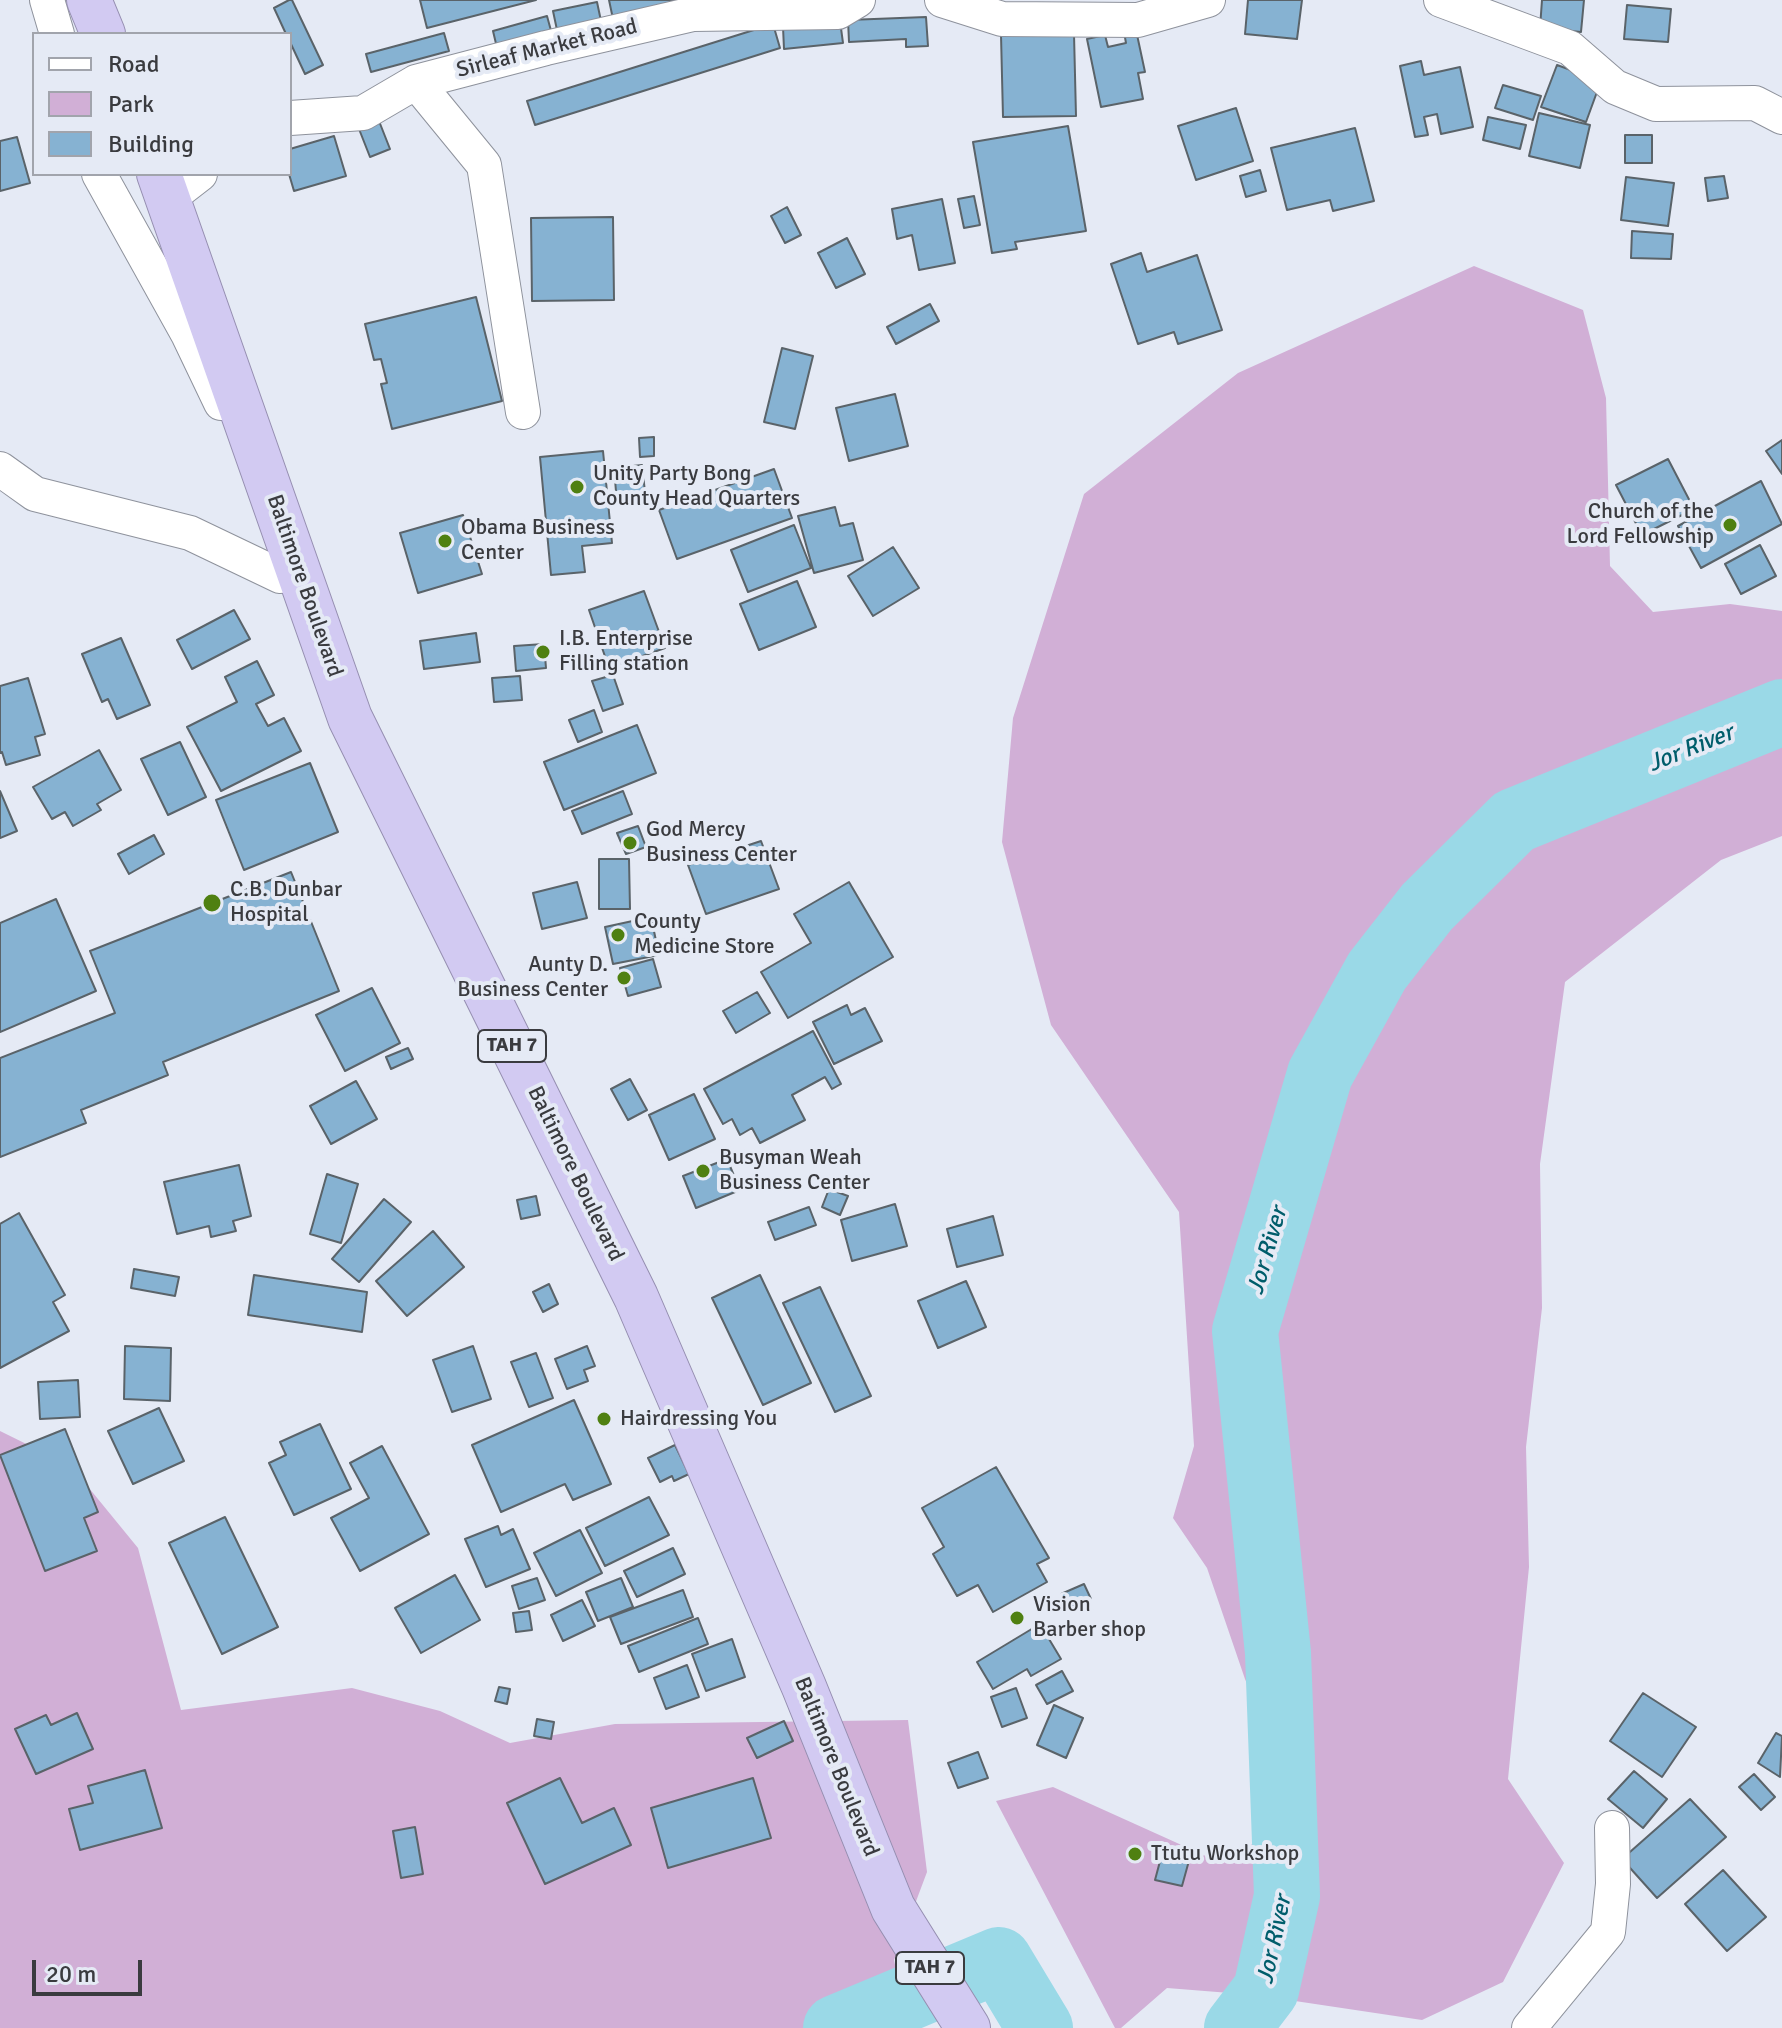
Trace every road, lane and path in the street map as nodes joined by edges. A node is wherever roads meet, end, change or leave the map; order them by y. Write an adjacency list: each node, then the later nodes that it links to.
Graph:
1 (47, 0): 7 (street)
2 (89, 0): 8 (highway)
3 (858, 0): 9 (street, Sirleaf Market Road)
4 (942, 0): 5 (street)
5 (1208, 0)
6 (1441, 0): 10 (street)
7 (56, 32)
8 (102, 32)
9 (416, 82): 11 (street, Sirleaf Market Road); 14 (street)
10 (1782, 117)
11 (292, 118)
12 (100, 176): 16 (street)
13 (176, 182): 17 (highway, Baltimore Boulevard / TAH 7)
14 (523, 412)
15 (0, 469): 16 (street)
16 (280, 576): 17 (street)
17 (350, 718): 19 (highway, Baltimore Boulevard / TAH 7)
18 (1612, 1828): 20 (street)
19 (968, 2028)
20 (1529, 2028)

